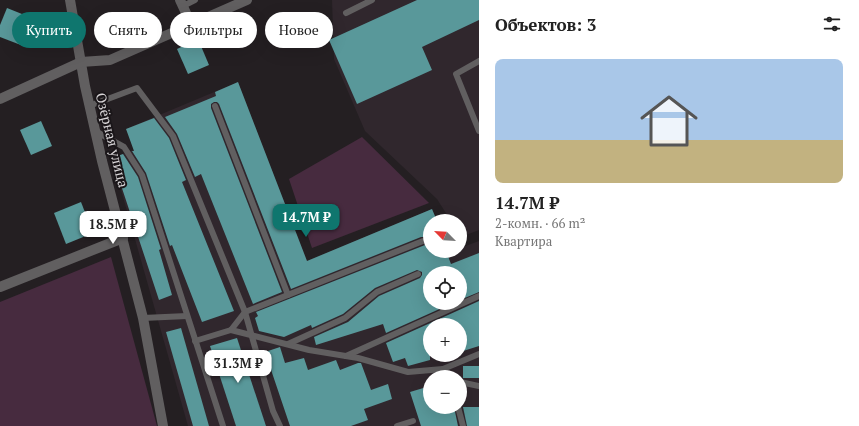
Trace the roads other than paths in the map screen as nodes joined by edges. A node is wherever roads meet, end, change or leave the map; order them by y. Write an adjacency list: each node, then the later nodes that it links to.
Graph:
1 (70, 0): 9 (street, Озёрная улица)
2 (195, 0): 5 (lane)
3 (247, 0): 6 (street)
4 (372, 0): 7 (lane)
5 (182, 3)
6 (219, 12)
7 (346, 13)
8 (170, 33): 9 (street)
9 (81, 62): 11 (street); 12 (street, Озёрная улица)
10 (479, 62): 15 (lane)
11 (0, 99)
12 (90, 106): 14 (street, Озёрная улица); 22 (lane)
13 (215, 106): 20 (lane)
14 (95, 131): 16 (street, Озёрная улица); 23 (lane)
15 (479, 131)
16 (123, 238): 19 (street); 24 (street, Озёрная улица)
17 (423, 241): 20 (lane)
18 (418, 274): 28 (lane)
19 (0, 287)
20 (288, 295): 22 (lane)
21 (479, 296): 30 (lane)
22 (245, 312): 25 (lane); 26 (lane)
23 (187, 316): 24 (lane); 27 (lane)
24 (143, 318): 36 (street, Озёрная улица)
25 (231, 330): 26 (lane); 27 (lane)
26 (251, 334): 28 (lane); 38 (lane)
27 (195, 341): 37 (lane)
28 (288, 344): 30 (lane)
29 (479, 354): 31 (lane)
30 (346, 356): 31 (lane)
31 (443, 369)
32 (467, 383): 33 (lane)
33 (479, 386)
34 (460, 414): 40 (lane)
35 (413, 421): 39 (lane)
36 (163, 426)
37 (223, 426)
38 (280, 426)
39 (397, 426)
40 (463, 426)

